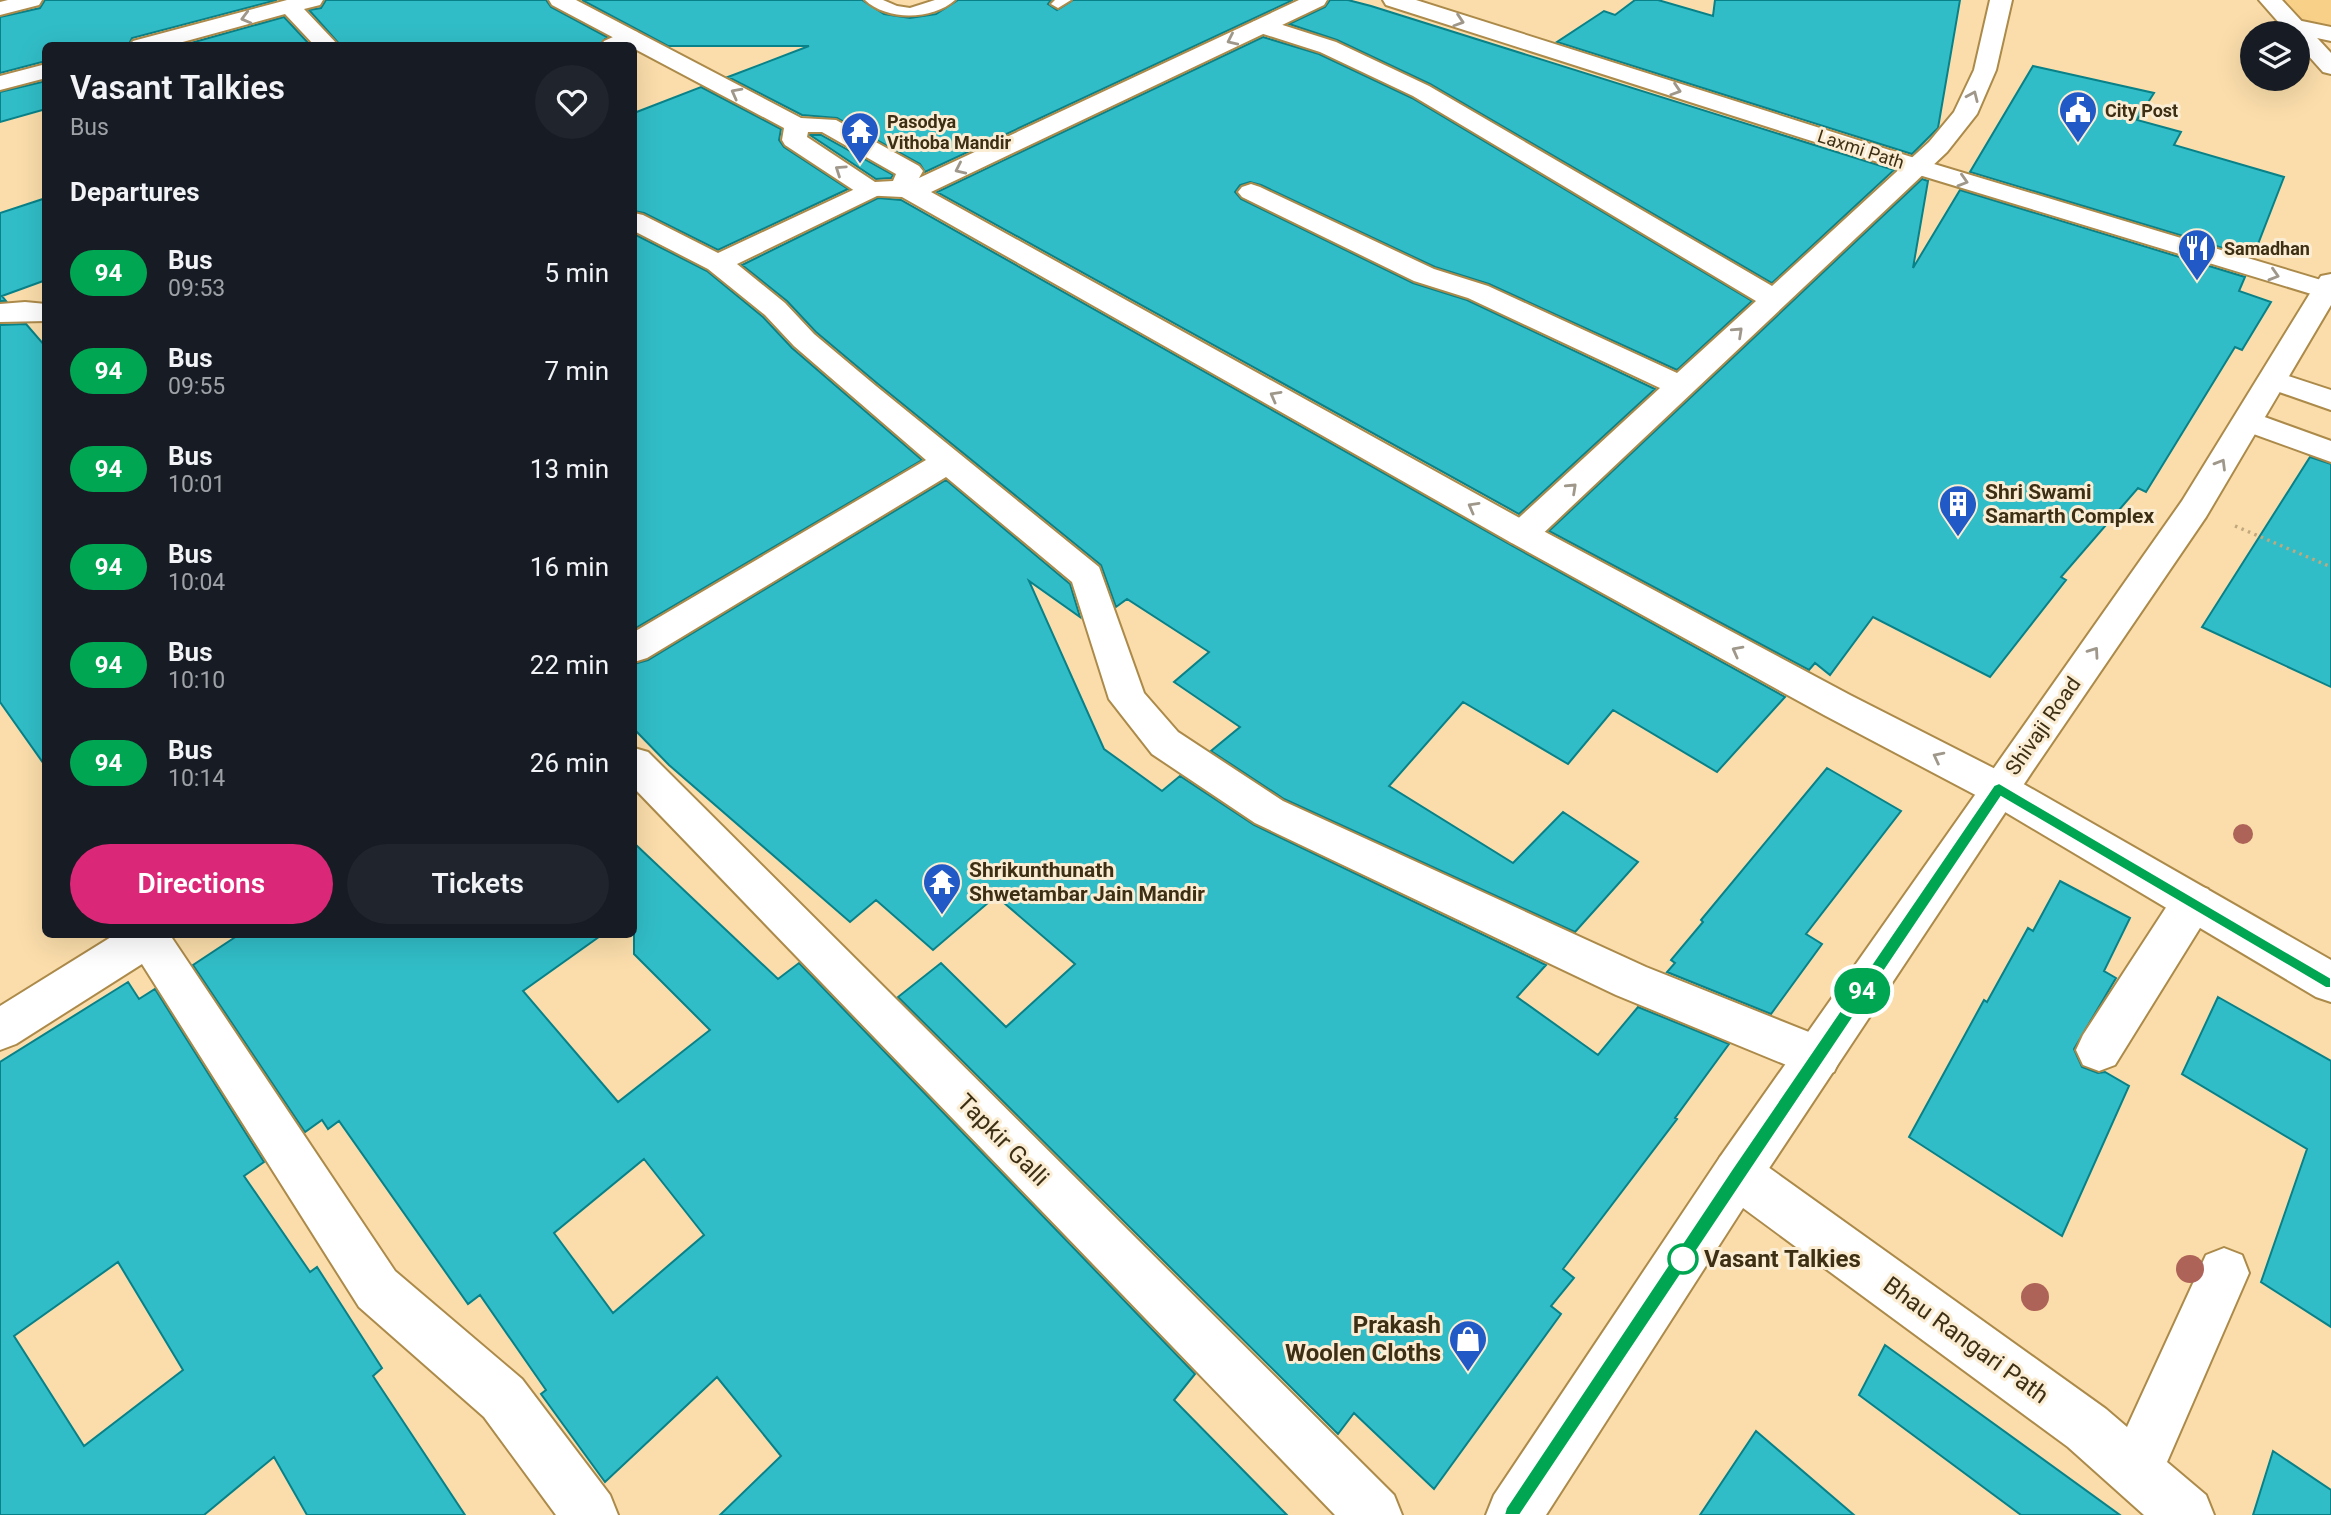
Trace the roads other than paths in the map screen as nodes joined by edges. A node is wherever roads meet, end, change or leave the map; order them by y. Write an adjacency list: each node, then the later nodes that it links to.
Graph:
1 (31, 0): 11 (main road)
2 (312, 0): 10 (main road)
3 (560, 0): 16 (main road)
4 (872, 0): 5 (lane)
5 (948, 0)
6 (1316, 0): 13 (main road)
7 (1394, 0): 25 (main road, Laxmi Path, one-way to 25)
8 (2001, 0): 25 (main road, one-way to 8)
9 (2270, 0): 12 (main road)
10 (289, 6): 17 (main road, one-way to 17); 18 (main road)
11 (0, 9)
12 (2291, 21)
13 (1262, 26): 27 (main road, one-way to 27); 32 (main road)
14 (2310, 30): 15 (main road)
15 (2331, 34)
16 (621, 41)
17 (156, 42)
18 (324, 42)
19 (2310, 42): 21 (main road)
20 (637, 49): 24 (main road, one-way to 20)
21 (2331, 67)
22 (42, 72): 23 (main road)
23 (3, 78)
24 (797, 125): 26 (main road, one-way to 24); 27 (main road)
25 (1915, 166): 31 (main road, Laxmi Path, one-way to 31); 32 (main road)
26 (870, 190): 27 (main road); 30 (main road)
27 (907, 190): 41 (main road, one-way to 27)
28 (1251, 192): 36 (main road)
29 (637, 222): 30 (main road)
30 (718, 263): 40 (main road)
31 (2330, 288): 35 (main road, Shivaji Road)
32 (1773, 299): 36 (main road, one-way to 32)
33 (0, 313): 34 (main road)
34 (42, 313)
35 (2273, 380): 37 (main road); 38 (main road, Shivaji Road)
36 (1680, 386): 41 (main road, one-way to 36)
37 (2331, 401)
38 (2248, 421): 39 (main road); 44 (main road, Shivaji Road, one-way to 38)
39 (2331, 452)
40 (947, 462): 42 (main road); 51 (main road)
41 (1522, 534): 44 (main road, one-way to 41)
42 (637, 647)
43 (637, 766): 56 (main road, Tapkir Galli)
44 (1999, 789): 45 (main road); 51 (main road, Shivaji Road)
45 (2193, 902): 48 (main road); 50 (main road)
46 (147, 938): 49 (main road)
47 (151, 938): 55 (main road)
48 (2331, 983)
49 (0, 1030)
50 (2099, 1050)
51 (1818, 1058): 52 (main road, Shivaji Road)
52 (1738, 1174): 54 (main road, Bhau Rangari Path); 57 (main road, Shivaji Road)
53 (2224, 1273): 54 (main road)
54 (2136, 1470): 58 (main road, Bhau Rangari Path)
55 (590, 1515)
56 (1374, 1515)
57 (1514, 1515)
58 (2186, 1515)

